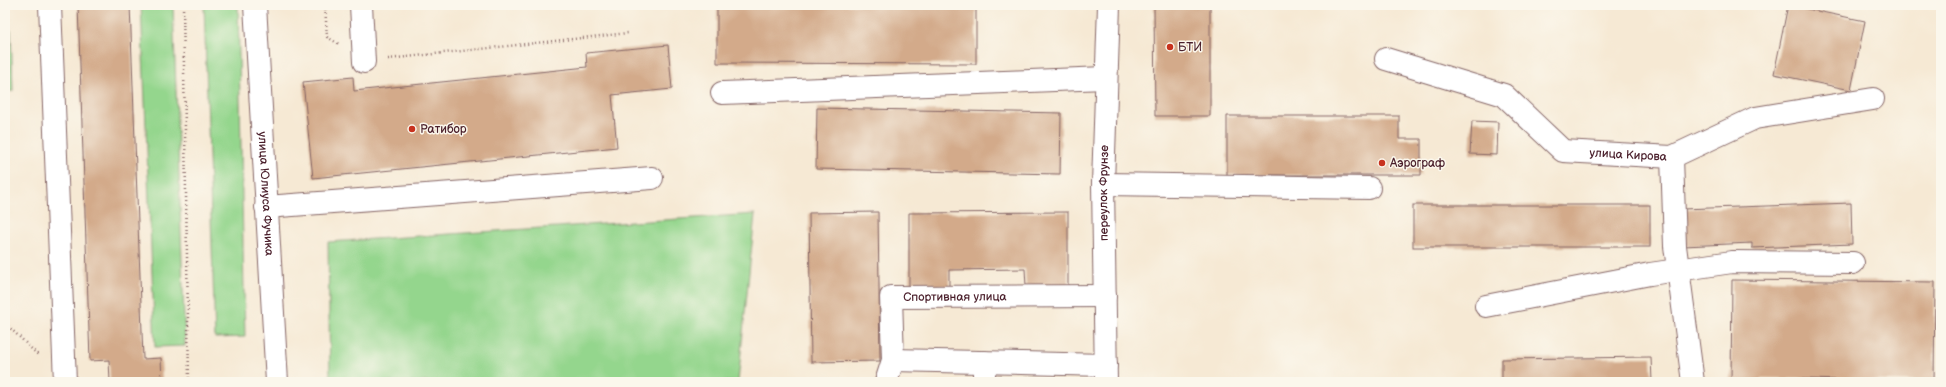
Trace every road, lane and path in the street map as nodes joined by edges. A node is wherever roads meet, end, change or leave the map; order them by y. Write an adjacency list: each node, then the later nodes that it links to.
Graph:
1 (50, 5): 26 (street)
2 (183, 5): 27 (path)
3 (254, 5): 16 (street, улица Юлиуса Фучика)
4 (361, 5): 8 (street)
5 (1109, 5): 9 (street, переулок Фрунзе)
6 (628, 33): 8 (path)
7 (1386, 59): 12 (street, улица Кирова)
8 (364, 62)
9 (1105, 78): 10 (street); 14 (street, переулок Фрунзе)
10 (722, 93)
11 (1873, 99): 12 (street)
12 (1672, 157): 18 (street, улица Кирова)
13 (652, 178): 16 (street)
14 (1103, 184): 15 (street); 19 (street, переулок Фрунзе)
15 (1369, 188)
16 (266, 207): 28 (street, улица Юлиуса Фучика)
17 (1853, 263): 18 (street)
18 (1678, 270): 20 (street); 30 (street, улица Кирова)
19 (1105, 296): 23 (street, Спортивная улица); 25 (street, переулок Фрунзе)
20 (1486, 306)
21 (5, 323): 22 (path)
22 (42, 360)
23 (894, 360): 24 (street); 29 (street, Спортивная улица)
24 (984, 372): 25 (street)
25 (1106, 373)
26 (65, 382)
27 (189, 382)
28 (276, 382)
29 (886, 382)
30 (1694, 382)

